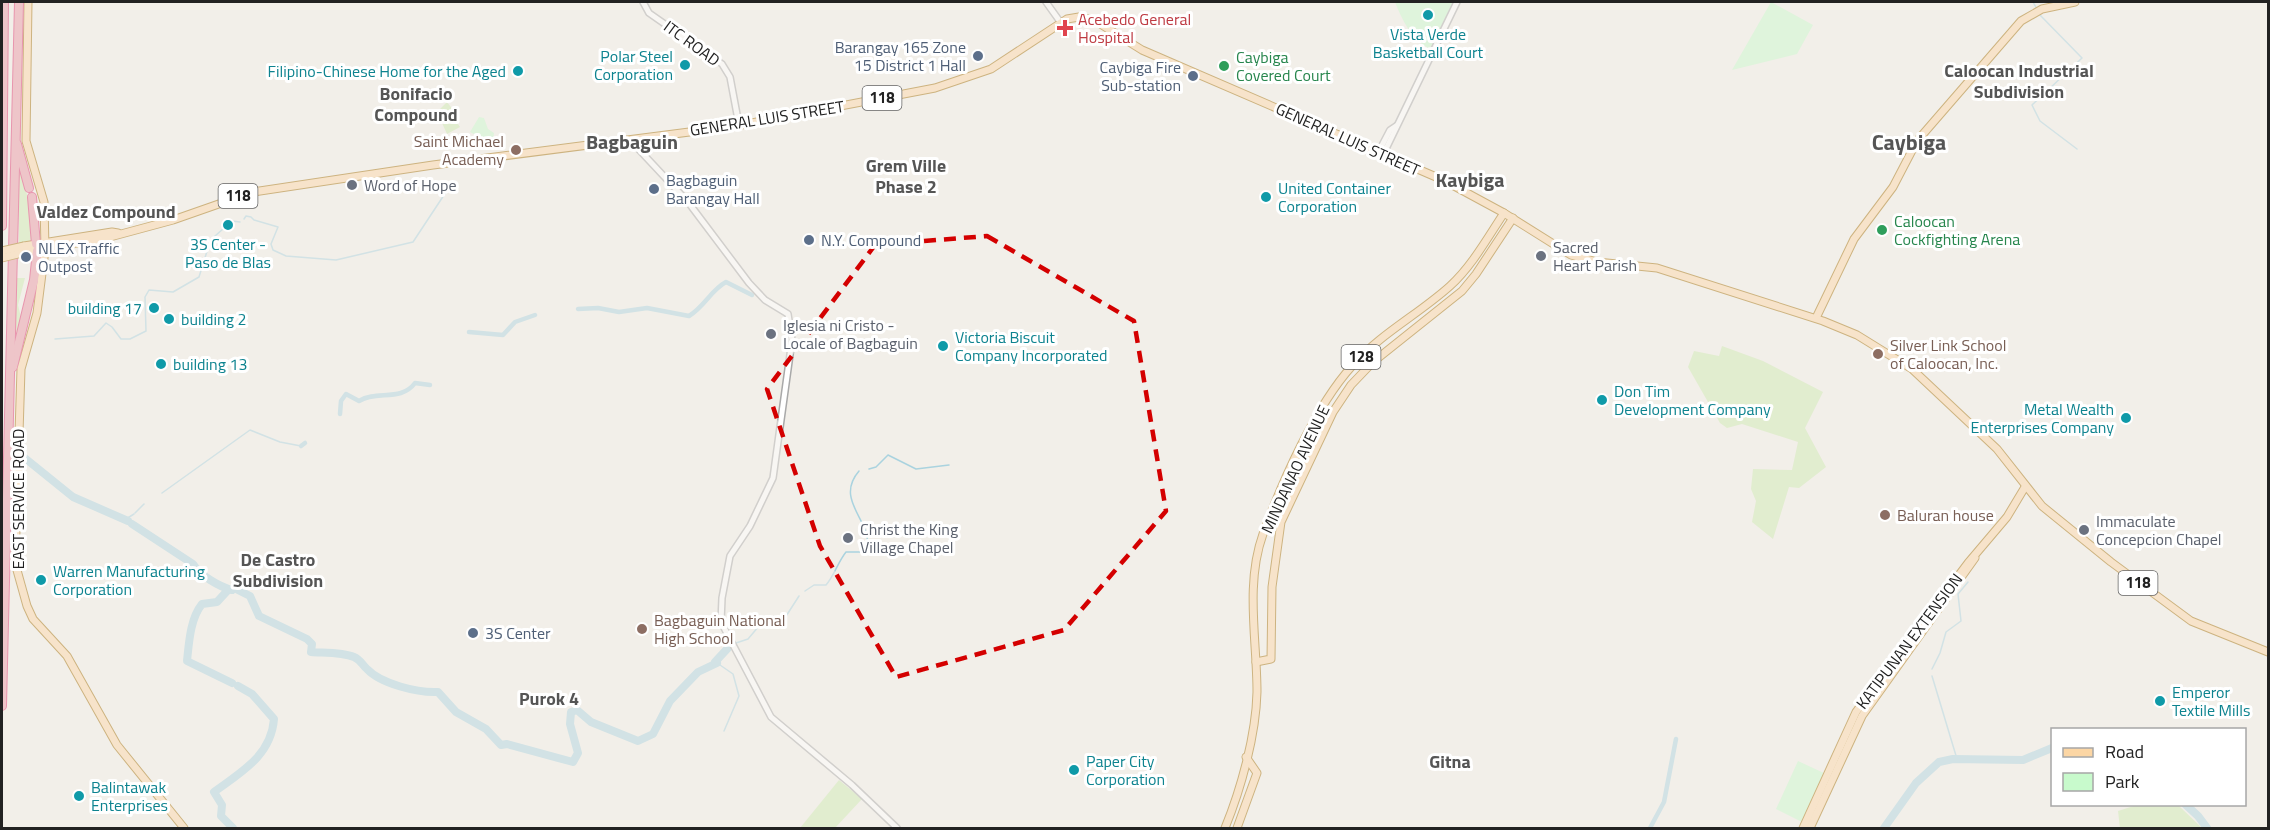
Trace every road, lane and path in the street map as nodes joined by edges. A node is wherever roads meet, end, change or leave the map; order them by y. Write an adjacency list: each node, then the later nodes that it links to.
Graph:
1 (4, 2): 9 (highway)
2 (19, 2): 11 (highway)
3 (28, 2): 19 (main road, EAST SERVICE ROAD)
4 (643, 2): 12 (street, ITC ROAD)
5 (1046, 2): 8 (street)
6 (1457, 2): 14 (street)
7 (2075, 2): 26 (main road)
8 (1061, 23): 12 (main road, GENERAL LUIS STREET / 118); 14 (main road, GENERAL LUIS STREET / 118)
9 (3, 64): 10 (highway); 21 (highway)
10 (2, 81)
11 (16, 104): 15 (highway); 29 (highway)
12 (739, 125): 13 (main road, GENERAL LUIS STREET / 118)
13 (630, 140): 22 (main road, GENERAL LUIS STREET / 118); 39 (street)
14 (1380, 154): 17 (main road, GENERAL LUIS STREET / 118)
15 (29, 188)
16 (32, 197): 18 (highway)
17 (1502, 216): 20 (main road, GENERAL LUIS STREET / 118); 27 (main road, MINDANAO AVENUE / 128)
18 (35, 220): 19 (main road); 22 (highway)
19 (45, 221): 22 (main road, EAST SERVICE ROAD)
20 (1511, 222): 26 (main road, GENERAL LUIS STREET / 118); 28 (main road, MINDANAO AVENUE / 128)
21 (2, 226)
22 (41, 247): 23 (main road, 118); 29 (highway); 38 (main road, EAST SERVICE ROAD)
23 (25, 249): 24 (main road, 118, bridge); 25 (main road, 118, bridge)
24 (2, 251)
25 (2, 258)
26 (1816, 318): 30 (main road, GENERAL LUIS STREET / 118)
27 (1403, 322): 28 (main road); 31 (main road, MINDANAO AVENUE / 128)
28 (1410, 332): 32 (main road, MINDANAO AVENUE / 128)
29 (8, 398): 36 (highway)
30 (2025, 487): 33 (main road, KATIPUNAN EXTENSION); 34 (main road, GENERAL LUIS STREET / 118)
31 (1263, 535): 32 (main road); 35 (main road, MINDANAO AVENUE / 128)
32 (1278, 539): 35 (main road, MINDANAO AVENUE / 128)
33 (1976, 556): 42 (main road, KATIPUNAN EXTENSION); 43 (main road, KATIPUNAN EXTENSION)
34 (2268, 652)
35 (1256, 662): 37 (main road, MINDANAO AVENUE / 128)
36 (2, 706)
37 (1246, 757): 40 (main road, MINDANAO AVENUE / 128); 41 (main road)
38 (184, 828)
39 (897, 828)
40 (1225, 828)
41 (1238, 828)
42 (1803, 828)
43 (1810, 828)

